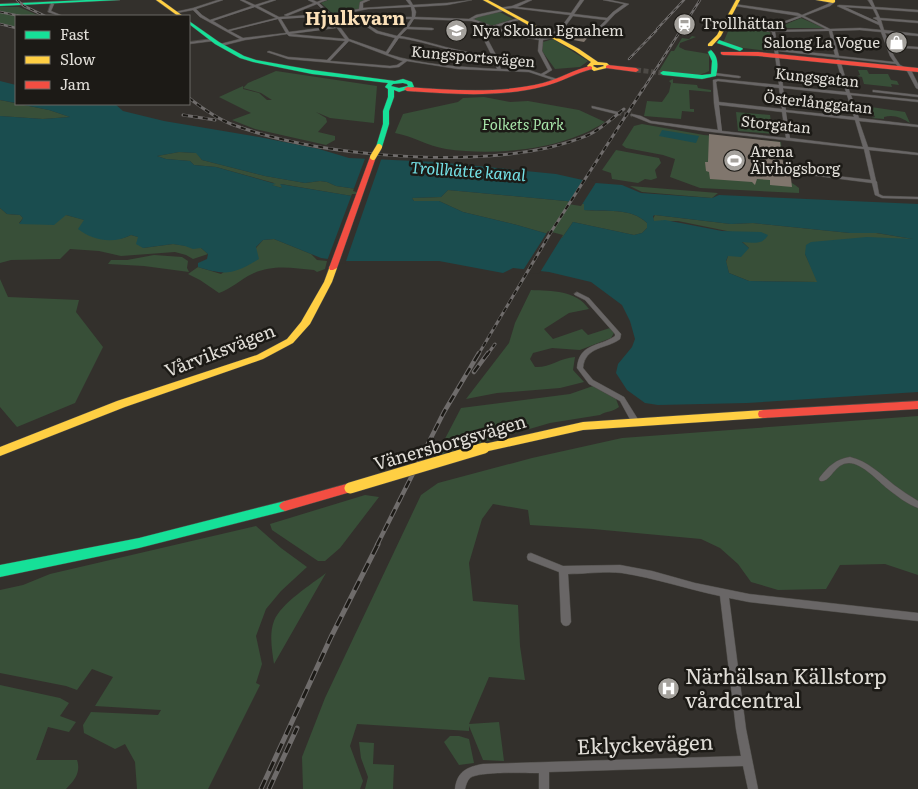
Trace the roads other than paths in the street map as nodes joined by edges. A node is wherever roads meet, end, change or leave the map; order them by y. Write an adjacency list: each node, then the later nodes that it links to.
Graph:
1 (98, 0): 22 (street)
2 (118, 0): 21 (street)
3 (160, 0): 31 (street)
4 (221, 0): 27 (street)
5 (242, 0): 24 (street)
6 (274, 0): 24 (street)
7 (310, 0): 20 (street)
8 (325, 0): 20 (street)
9 (368, 0): 28 (street)
10 (408, 0): 23 (street)
11 (470, 0): 23 (street)
12 (485, 0): 29 (street)
13 (530, 0): 25 (street)
14 (582, 0): 34 (street)
15 (605, 0): 42 (street)
16 (818, 0): 18 (street)
17 (870, 0): 26 (street)
18 (833, 1): 35 (street)
19 (736, 2): 35 (street); 47 (street)
20 (317, 3): 33 (street); 36 (street)
21 (52, 4): 22 (street); 32 (street)
22 (0, 5)
23 (412, 6): 28 (street); 38 (street)
24 (256, 7): 36 (street); 43 (street)
25 (513, 7): 29 (street); 34 (street)
26 (873, 7): 30 (street); 37 (street); 40 (street)
27 (194, 9): 31 (street); 43 (street)
28 (361, 9): 33 (street)
29 (501, 10): 39 (street); 41 (street)
30 (918, 11)
31 (179, 14)
32 (59, 15)
33 (330, 15): 36 (street); 50 (street)
34 (570, 15): 42 (street); 59 (street)
35 (801, 15): 55 (street); 56 (street)
36 (278, 18): 54 (street); 58 (street)
37 (867, 18): 40 (street); 48 (street)
38 (413, 19): 41 (street); 46 (street); 51 (street)
39 (518, 19): 49 (street); 59 (street)
40 (879, 19): 44 (street); 48 (street)
41 (470, 20): 49 (street)
42 (608, 20): 52 (street)
43 (210, 21): 54 (street)
44 (918, 22)
45 (190, 23): 64 (street)
46 (365, 24): 50 (street); 61 (street)
47 (725, 24): 56 (street); 68 (street)
48 (880, 24): 57 (street)
49 (491, 27): 59 (street); 72 (street)
50 (338, 28): 58 (street); 63 (street)
51 (407, 28): 53 (street); 61 (street)
52 (600, 28)
53 (432, 29)
54 (227, 30): 62 (street)
55 (830, 30): 56 (street); 57 (street); 73 (street)
56 (774, 31): 71 (street)
57 (883, 31): 60 (street); 66 (street)
58 (288, 34): 62 (street); 63 (street)
59 (550, 35): 76 (street); 81 (street)
60 (918, 35)
61 (397, 38): 70 (street); 72 (street)
62 (242, 39): 64 (street)
63 (348, 40): 70 (street); 75 (street)
64 (216, 42): 65 (street); 85 (street)
65 (190, 43)
66 (888, 46): 67 (street); 77 (street)
67 (918, 48)
68 (718, 49): 71 (street); 71 (street); 82 (street)
69 (269, 52): 75 (street, Kungsportsvägen)
70 (387, 53): 74 (street)
71 (776, 53): 73 (street); 84 (street)
72 (494, 55): 78 (street)
73 (838, 59): 77 (street); 88 (street)
74 (406, 60): 75 (street, Kungsportsvägen); 78 (street, Kungsportsvägen)
75 (327, 62)
76 (593, 65): 79 (street); 83 (street)
77 (908, 67): 87 (street)
78 (500, 70): 81 (street, Kungsportsvägen)
79 (636, 70)
80 (663, 73): 82 (street)
81 (541, 74): 83 (street, Kungsportsvägen)
82 (715, 77): 84 (street, Kungsgatan); 84 (street, Kungsgatan); 91 (street)
83 (556, 80): 86 (street)
84 (782, 84): 88 (street, Kungsgatan); 94 (street)
85 (391, 86): 86 (street); 92 (street)
86 (408, 88): 92 (street)
87 (918, 88)
88 (848, 90): 89 (street, Kungsgatan); 90 (street, Kungsgatan); 97 (street)
89 (918, 96)
90 (918, 101)
91 (716, 103): 94 (street, Österlånggatan); 99 (street)
92 (388, 107): 109 (street, Vårviksvägen, bridge)
93 (593, 107): 95 (street)
94 (785, 111): 97 (street, Österlånggatan); 100 (street)
95 (617, 112)
96 (632, 115): 99 (street, Storgatan)
97 (857, 119): 98 (street, Österlånggatan); 101 (street)
98 (918, 126)
99 (720, 132): 100 (street, Storgatan)
100 (788, 139): 101 (street, Storgatan)
101 (866, 148): 102 (street, Storgatan); 104 (street)
102 (918, 154)
103 (794, 172): 104 (street)
104 (875, 182): 105 (street)
105 (918, 198)
106 (577, 294): 108 (street)
107 (918, 405): 108 (street, Vänersborgsvägen)
108 (635, 421): 114 (street, Vänersborgsvägen, bridge)
109 (0, 452)
110 (823, 479): 111 (street)
111 (918, 505)
112 (531, 557): 113 (street)
113 (563, 570): 115 (street); 117 (street)
114 (0, 571)
115 (724, 593): 116 (street); 118 (street)
116 (918, 617)
117 (566, 622)
118 (747, 761): 119 (street, Eklyckevägen); 122 (street)
119 (544, 767): 120 (street, Eklyckevägen); 121 (street)
120 (460, 789)
121 (544, 789)
122 (753, 789)

